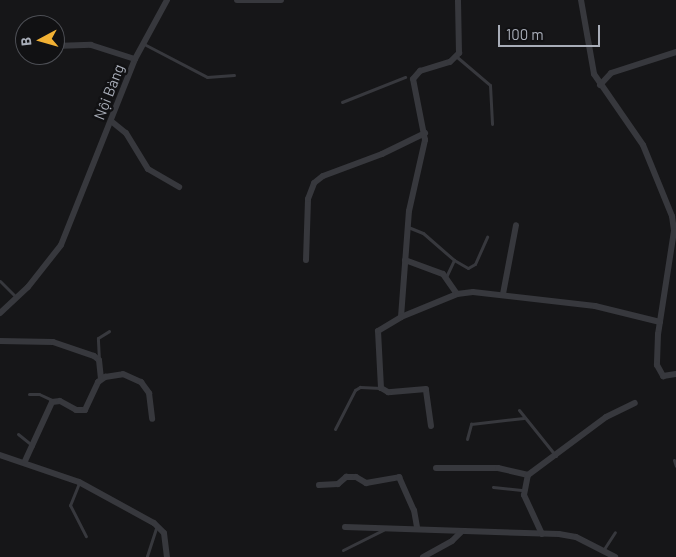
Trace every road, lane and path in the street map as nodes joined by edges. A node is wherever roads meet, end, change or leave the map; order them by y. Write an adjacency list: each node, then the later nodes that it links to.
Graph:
1 (167, 0): 6 (street, Nội Bàng)
2 (237, 0): 3 (street)
3 (281, 0)
4 (458, 0): 9 (street)
5 (581, 0): 13 (street)
6 (143, 43): 10 (street, Nội Bàng); 11 (lane)
7 (65, 46): 10 (street)
8 (676, 52): 13 (street)
9 (457, 57): 16 (lane); 17 (street)
10 (135, 59): 15 (street, Nội Bàng)
11 (234, 75)
12 (405, 77): 14 (lane)
13 (600, 85): 32 (street)
14 (342, 102)
15 (111, 121): 18 (street); 29 (street, Nội Bàng)
16 (492, 124)
17 (425, 133): 20 (street); 22 (street)
18 (179, 187)
19 (516, 225): 28 (street)
20 (407, 226): 23 (street); 24 (lane)
21 (488, 237): 24 (lane)
22 (306, 260)
23 (405, 260): 25 (street); 31 (street)
24 (454, 260): 25 (lane)
25 (446, 277): 27 (street)
26 (0, 281): 29 (lane)
27 (457, 294): 28 (street); 31 (street)
28 (503, 294): 32 (street)
29 (17, 298): 30 (street, Nội Bàng)
30 (0, 313)
31 (401, 317): 38 (street)
32 (660, 322): 36 (street)
33 (109, 331): 35 (lane)
34 (0, 341): 35 (street)
35 (99, 360): 37 (street)
36 (676, 374)
37 (101, 378): 40 (street); 44 (street)
38 (380, 385): 45 (street); 46 (lane)
39 (29, 394): 40 (lane)
40 (54, 401): 49 (street)
41 (635, 403): 51 (street)
42 (519, 410): 43 (lane)
43 (524, 418): 48 (lane); 51 (lane)
44 (152, 420)
45 (431, 426)
46 (335, 429)
47 (18, 434): 49 (lane)
48 (467, 439)
49 (33, 446): 53 (street)
50 (0, 455): 53 (street)
51 (556, 456): 56 (street)
52 (674, 460): 54 (lane)
53 (25, 461): 57 (street)
54 (676, 466)
55 (436, 468): 56 (street)
56 (528, 475): 60 (street)
57 (79, 482): 61 (street); 68 (lane)
58 (319, 485): 63 (street)
59 (493, 487): 60 (lane)
60 (524, 490): 67 (street)
61 (157, 525): 71 (lane); 72 (street)
62 (345, 527): 64 (street)
63 (416, 527): 64 (street); 65 (street)
64 (387, 528): 70 (lane)
65 (461, 532): 67 (street); 73 (street)
66 (614, 532): 69 (lane)
67 (542, 534): 69 (street)
68 (86, 536)
69 (604, 549): 74 (street)
70 (343, 550)
71 (147, 556)
72 (167, 557)
73 (422, 557)
74 (615, 557)

